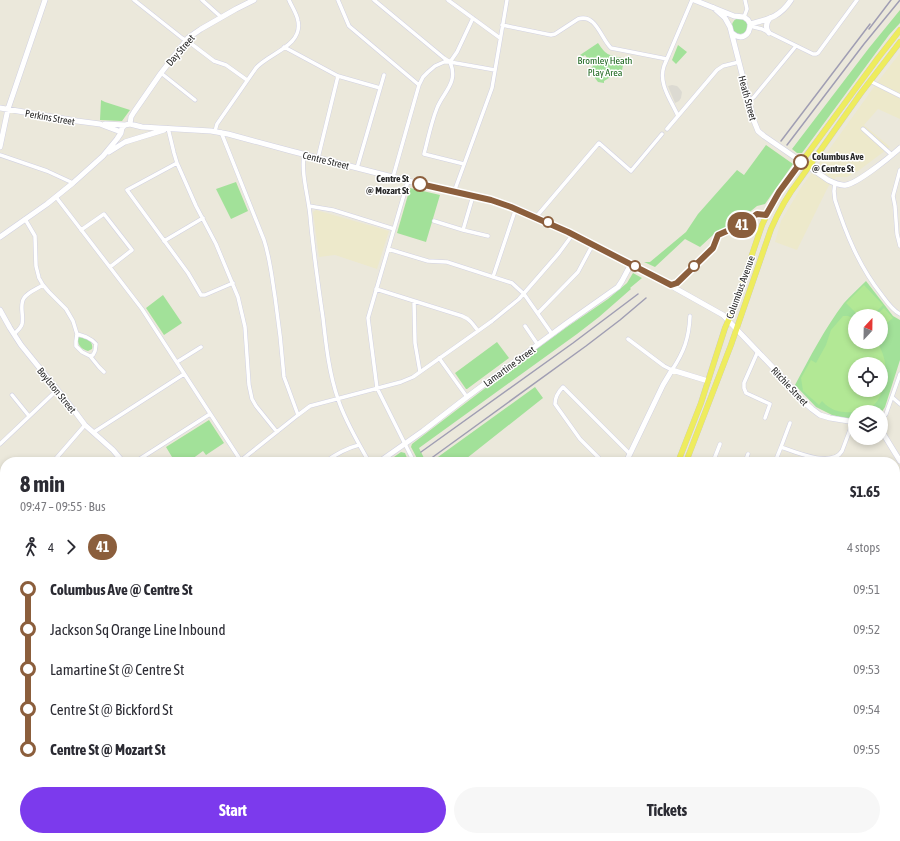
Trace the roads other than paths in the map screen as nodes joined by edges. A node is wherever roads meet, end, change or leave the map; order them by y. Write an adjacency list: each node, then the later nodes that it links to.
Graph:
1 (134, 0): 26 (street)
2 (202, 0): 15 (street)
3 (254, 0): 15 (main road, Day Street)
4 (290, 0): 29 (street)
5 (338, 0): 40 (street)
6 (374, 0): 32 (street)
7 (448, 0): 17 (street)
8 (507, 0): 19 (street)
9 (693, 0): 14 (main road, Heath Street); 31 (street)
10 (745, 0): 16 (street)
11 (791, 0): 18 (main road)
12 (857, 0): 28 (street)
13 (44, 1): 46 (main road)
14 (714, 8): 16 (main road, Heath Street); 21 (main road, Heath Street)
15 (221, 17): 26 (main road, Day Street)
16 (741, 17): 20 (main road); 21 (main road)
17 (473, 18): 25 (street); 32 (street)
18 (770, 18): 20 (main road); 23 (main road)
19 (502, 25): 25 (street); 31 (street)
20 (750, 25): 23 (street); 24 (main road)
21 (731, 30): 24 (main road); 30 (main road, Heath Street)
22 (900, 30): 65 (main road, Columbus Avenue)
23 (769, 33): 28 (street)
24 (742, 36): 30 (main road)
25 (500, 38): 34 (street)
26 (186, 41): 35 (main road, Day Street); 38 (street)
27 (900, 42): 39 (main road, Columbus Avenue)
28 (796, 46): 44 (street)
29 (284, 47): 37 (street); 38 (street)
30 (736, 52): 33 (main road, Heath Street)
31 (667, 60): 47 (street)
32 (450, 62): 34 (street); 40 (street); 67 (street)
33 (739, 62): 44 (main road, Heath Street); 47 (street)
34 (495, 70): 67 (street)
35 (161, 73): 43 (street); 49 (main road, Day Street)
36 (384, 75): 41 (street)
37 (338, 76): 41 (street); 64 (street)
38 (247, 80): 53 (street)
39 (870, 81): 42 (street); 68 (main road, Columbus Avenue)
40 (419, 85): 71 (street)
41 (380, 88): 69 (street)
42 (900, 95)
43 (195, 100)
44 (749, 101): 65 (main road, Heath Street)
45 (0, 108): 46 (main road, Perkins Street)
46 (8, 109): 48 (main road, Perkins Street); 58 (main road)
47 (678, 116): 51 (street)
48 (100, 124): 49 (main road, Perkins Street); 55 (main road, Perkins Street)
49 (129, 125): 50 (main road, Centre Street); 55 (main road, Centre Street); 57 (main road)
50 (168, 128): 53 (main road, Centre Street); 57 (main road, Centre Street); 66 (street)
51 (667, 129)
52 (862, 129): 62 (street)
53 (215, 132): 54 (main road, Centre Street)
54 (221, 132): 60 (main road, Centre Street); 137 (street)
55 (121, 133): 57 (main road); 63 (main road, Centre Street)
56 (662, 134): 82 (street)
57 (132, 140): 63 (main road, Centre Street)
58 (0, 147)
59 (900, 148): 62 (main road)
60 (304, 154): 64 (main road, Centre Street); 78 (street)
61 (0, 155): 73 (street)
62 (892, 155): 74 (main road)
63 (103, 156): 73 (main road, Centre Street)
64 (318, 158): 69 (main road, Centre Street)
65 (801, 162): 68 (main road, Heath Street); 108 (main road, Columbus Avenue)
66 (177, 163): 84 (street); 92 (street)
67 (464, 164): 75 (street)
68 (809, 167): 74 (main road); 110 (main road, Columbus Avenue)
69 (357, 168): 71 (main road, Centre Street)
70 (900, 170): 79 (street)
71 (393, 177): 72 (main road, Centre Street)
72 (408, 181): 75 (main road, Centre Street); 86 (street)
73 (73, 183): 77 (main road, Centre Street)
74 (836, 183): 106 (street)
75 (454, 192): 76 (main road, Centre Street)
76 (473, 196): 81 (main road, Centre Street); 88 (street)
77 (56, 197): 83 (main road, Centre Street); 87 (street)
78 (309, 206): 86 (street); 133 (street)
79 (895, 206): 80 (street); 94 (street)
80 (900, 206)
81 (516, 208): 82 (main road, Centre Street); 98 (street)
82 (536, 217): 89 (main road, Centre Street)
83 (26, 218): 91 (main road, Centre Street); 100 (street)
84 (203, 218): 92 (street); 99 (street)
85 (434, 221): 88 (street)
86 (394, 228): 95 (street)
87 (81, 230): 97 (street); 97 (street)
88 (463, 230): 90 (street)
89 (573, 234): 93 (main road, Centre Street); 102 (street)
90 (488, 236)
91 (0, 237)
92 (164, 241): 99 (street)
93 (593, 244): 96 (main road, Centre Street); 105 (street)
94 (900, 246)
95 (388, 249): 98 (street); 101 (street)
96 (631, 264): 108 (main road, Centre Street); 114 (main road, Lamartine Street)
97 (110, 268): 121 (street)
98 (493, 277): 102 (street)
99 (233, 283): 144 (street)
100 (43, 285): 112 (street); 113 (street)
101 (376, 289): 103 (street); 128 (street)
102 (524, 294): 105 (street); 111 (street)
103 (414, 301): 111 (street); 124 (street)
104 (0, 310): 112 (main road, Boylston Street)
105 (538, 313): 114 (street)
106 (900, 314)
107 (690, 316): 122 (street)
108 (728, 320): 110 (main road, Centre Street); 127 (main road, Columbus Avenue)
109 (525, 326): 116 (street)
110 (737, 329): 118 (main road, Ritchie Street); 166 (main road, Columbus Avenue)
111 (478, 331): 120 (street)
112 (14, 334): 129 (main road, Boylston Street)
113 (77, 334): 119 (street); 119 (street)
114 (552, 334): 116 (main road, Lamartine Street)
115 (628, 339): 122 (street)
116 (538, 345): 131 (main road, Lamartine Street)
117 (201, 347): 121 (street)
118 (758, 351): 139 (street); 140 (main road, Ritchie Street)
119 (90, 356): 123 (street)
120 (439, 358): 124 (street); 131 (street)
121 (177, 362): 125 (street)
122 (672, 370): 127 (main road); 152 (main road)
123 (104, 372)
124 (420, 372): 128 (street)
125 (184, 374): 136 (street); 143 (street)
126 (900, 374): 132 (street)
127 (708, 382): 165 (main road, Columbus Avenue)
128 (377, 388): 133 (street); 149 (street)
129 (57, 390): 138 (street); 142 (main road, Boylston Street)
130 (12, 395): 138 (street)
131 (467, 397): 149 (main road, Lamartine Street)
132 (892, 397): 134 (street); 135 (street)
133 (338, 399): 137 (street); 148 (street)
134 (900, 404)
135 (888, 408)
136 (210, 414): 156 (street); 157 (street)
137 (298, 415): 144 (street)
138 (29, 416): 147 (street)
139 (765, 418)
140 (848, 421)
141 (790, 423): 151 (street)
142 (85, 425): 143 (main road, Boylston Street); 154 (street)
143 (94, 432): 155 (main road, Boylston Street)
144 (277, 432): 158 (street)
145 (848, 436): 171 (street)
146 (888, 442): 172 (main road)
147 (0, 444)
148 (359, 444): 159 (street); 160 (street)
149 (405, 444): 161 (main road, Lamartine Street); 162 (street)
150 (720, 444): 167 (street)
151 (781, 447): 169 (street); 170 (street)
152 (630, 454): 163 (street); 164 (main road)
153 (748, 454): 168 (street)
154 (58, 457)
155 (117, 457)
156 (144, 457)
157 (237, 457)
158 (246, 457)
159 (332, 457)
160 (366, 457)
161 (387, 457)
162 (412, 457)
163 (598, 457)
164 (628, 457)
165 (680, 457)
166 (688, 457)
167 (715, 457)
168 (747, 457)
169 (777, 457)
170 (810, 457)
171 (836, 457)
172 (897, 457)

